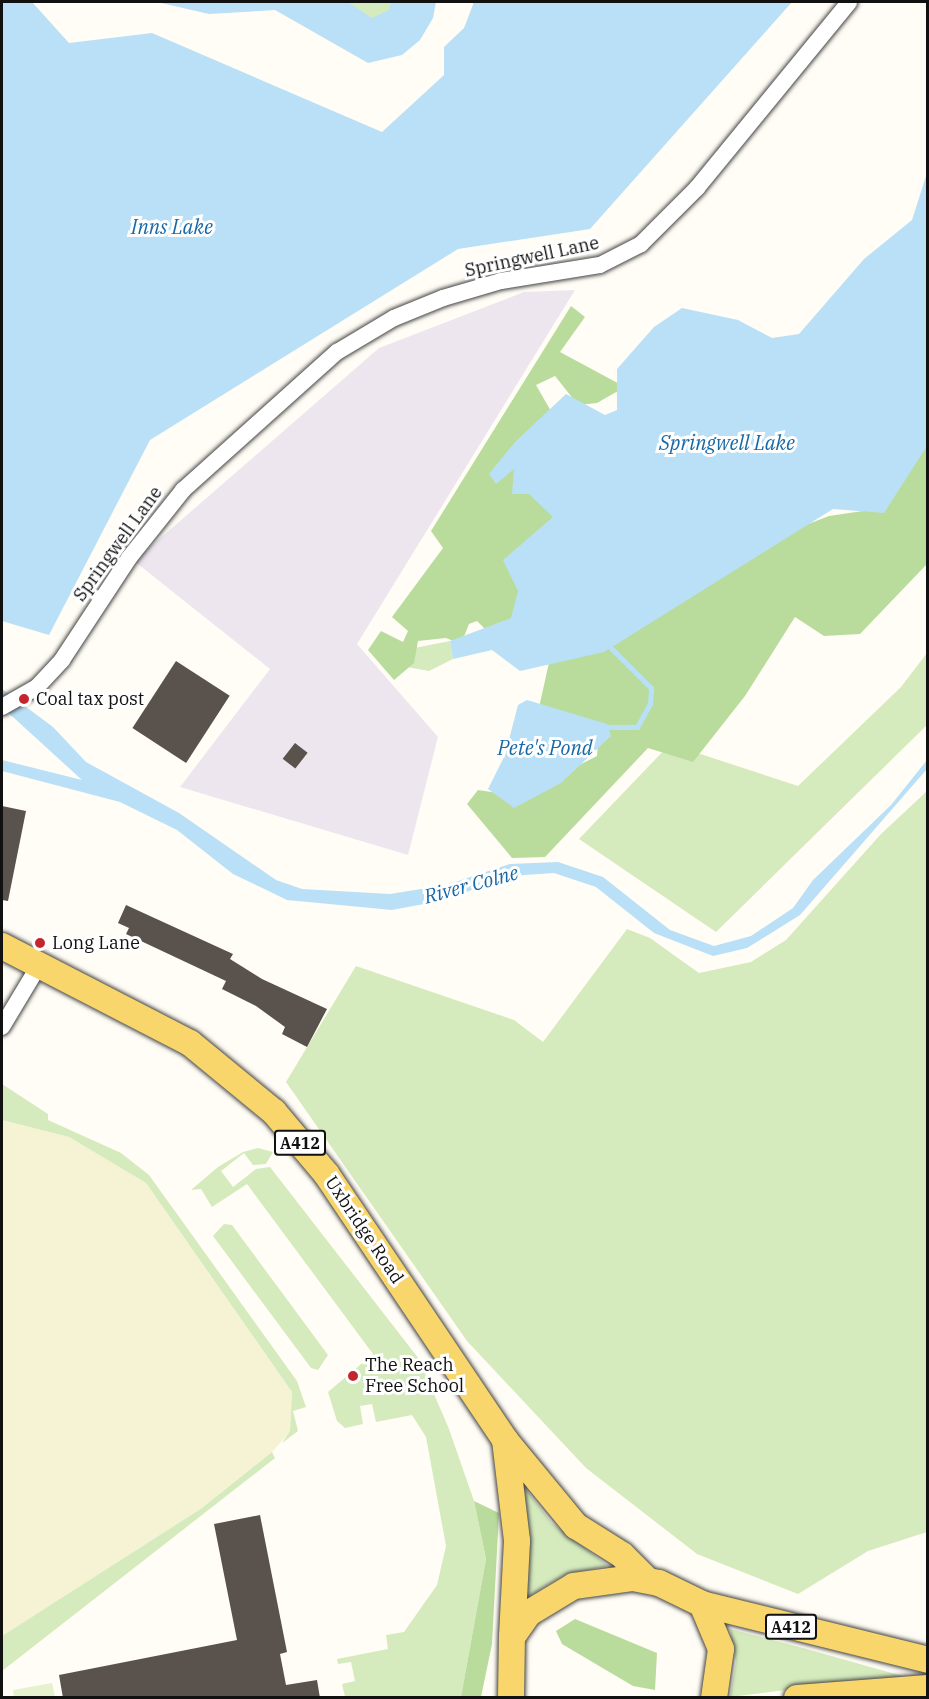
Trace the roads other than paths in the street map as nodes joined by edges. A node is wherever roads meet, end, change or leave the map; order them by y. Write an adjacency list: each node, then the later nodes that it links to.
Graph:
1 (849, 2): 2 (street, Springwell Lane)
2 (2, 706)
3 (2, 946): 4 (main road, Uxbridge Road / A412)
4 (38, 967): 5 (street); 6 (main road, Uxbridge Road / A412)
5 (2, 1028)
6 (505, 1440): 7 (main road, Uxbridge Road / A412); 9 (main road, Uxbridge Road / A412)
7 (646, 1579): 8 (main road); 9 (main road)
8 (702, 1604): 10 (main road, A412); 13 (main road)
9 (512, 1637): 12 (main road, Uxbridge Road)
10 (927, 1660)
11 (917, 1688): 14 (main road); 15 (main road)
12 (507, 1690)
13 (714, 1698)
14 (796, 1698)
15 (862, 1698)

